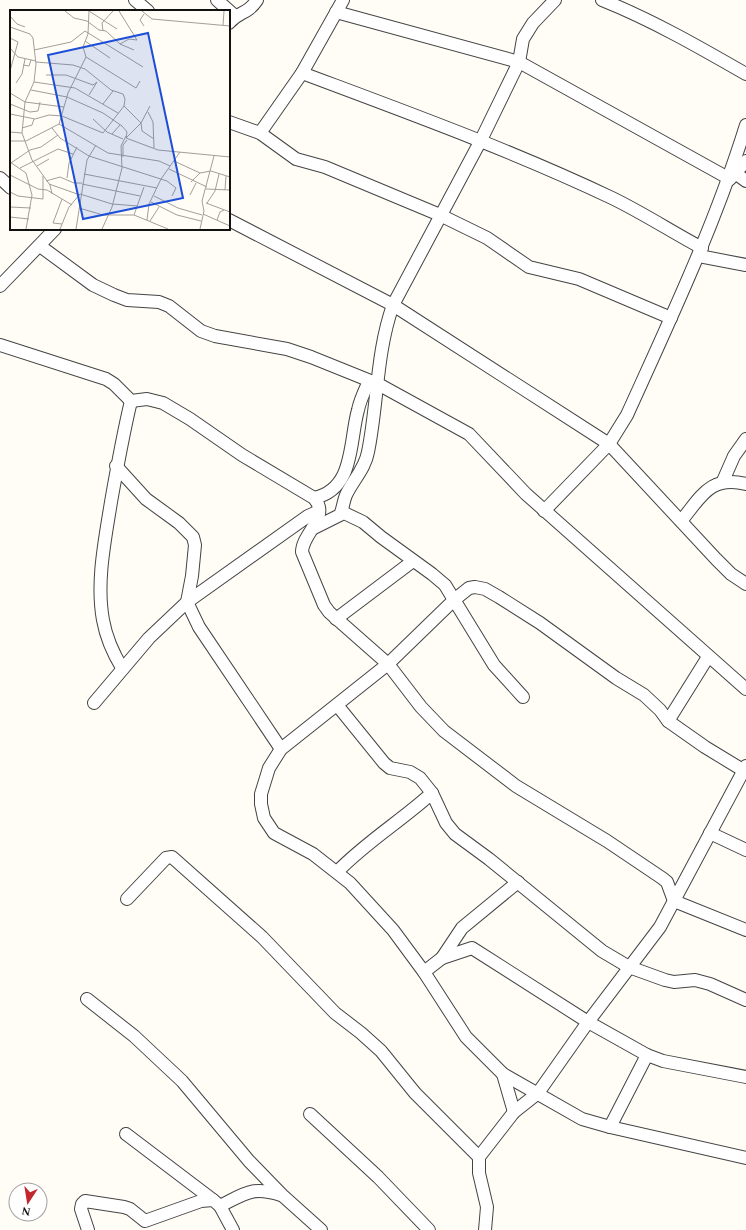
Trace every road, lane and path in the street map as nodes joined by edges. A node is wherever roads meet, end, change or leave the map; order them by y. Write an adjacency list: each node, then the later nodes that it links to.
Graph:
1 (135, 0): 7 (street)
2 (217, 0): 8 (street)
3 (257, 0): 10 (street)
4 (343, 0): 9 (street)
5 (555, 0): 11 (street)
6 (602, 0): 13 (street)
7 (147, 10)
8 (225, 10)
9 (336, 12): 11 (street); 12 (street)
10 (232, 19)
11 (519, 62): 17 (street); 19 (street)
12 (302, 73): 16 (street); 17 (street)
13 (746, 74)
14 (230, 122): 16 (street)
15 (746, 125): 19 (street)
16 (260, 133): 23 (street)
17 (481, 140): 23 (street); 27 (street)
18 (746, 161): 19 (street)
19 (732, 176): 21 (street); 27 (street)
20 (0, 178): 22 (street)
21 (746, 181)
22 (10, 187)
23 (440, 215): 30 (street); 31 (street)
24 (230, 221): 30 (street)
25 (54, 230): 26 (street)
26 (40, 246): 29 (street); 33 (street)
27 (700, 252): 28 (street); 31 (street)
28 (746, 265)
29 (3, 278)
30 (393, 305): 33 (street); 36 (street)
31 (671, 318): 36 (street)
32 (0, 345): 34 (street)
33 (373, 382): 40 (street); 42 (street); 43 (street)
34 (131, 400): 37 (street); 40 (street)
35 (746, 439): 38 (street)
36 (609, 444): 42 (street); 44 (street)
37 (116, 466): 49 (street); 53 (street)
38 (723, 481): 39 (street); 44 (street)
39 (746, 484)
40 (314, 498): 41 (street)
41 (319, 511): 45 (street); 49 (street)
42 (544, 511): 51 (street)
43 (342, 512): 45 (street); 46 (street)
44 (681, 521): 47 (street)
45 (314, 528): 50 (street)
46 (414, 561): 48 (street); 50 (street)
47 (746, 584)
48 (454, 600): 52 (street); 55 (street); 58 (street)
49 (187, 602): 53 (street); 59 (street)
50 (336, 619): 52 (street)
51 (708, 657): 54 (street); 58 (street)
52 (388, 664): 57 (street); 67 (street)
53 (122, 668): 56 (street)
54 (746, 689)
55 (523, 697)
56 (94, 703)
57 (338, 705): 59 (street); 61 (street)
58 (668, 721): 60 (street)
59 (281, 749): 64 (street)
60 (745, 770): 62 (street)
61 (432, 793): 64 (street); 65 (street)
62 (710, 834): 63 (street); 67 (street)
63 (746, 850)
64 (337, 872): 71 (street)
65 (518, 882): 69 (street); 70 (street)
66 (127, 899): 83 (street)
67 (674, 901): 68 (street); 70 (street)
68 (746, 930)
69 (442, 958): 71 (street); 74 (street)
70 (629, 967): 73 (street); 74 (street)
71 (424, 972): 76 (street)
72 (87, 999): 85 (street)
73 (746, 1000)
74 (588, 1022): 75 (street); 78 (street)
75 (647, 1055): 77 (street); 81 (street)
76 (503, 1074): 78 (street); 79 (street)
77 (746, 1077)
78 (538, 1093): 79 (street); 81 (street)
79 (514, 1112): 83 (street)
80 (310, 1114): 90 (street)
81 (610, 1127): 84 (street)
82 (126, 1134): 86 (street)
83 (479, 1157): 91 (street)
84 (746, 1158)
85 (282, 1195): 86 (street); 89 (street)
86 (217, 1203): 87 (street); 88 (street)
87 (88, 1230)
88 (233, 1230)
89 (321, 1230)
90 (429, 1230)
91 (485, 1230)

